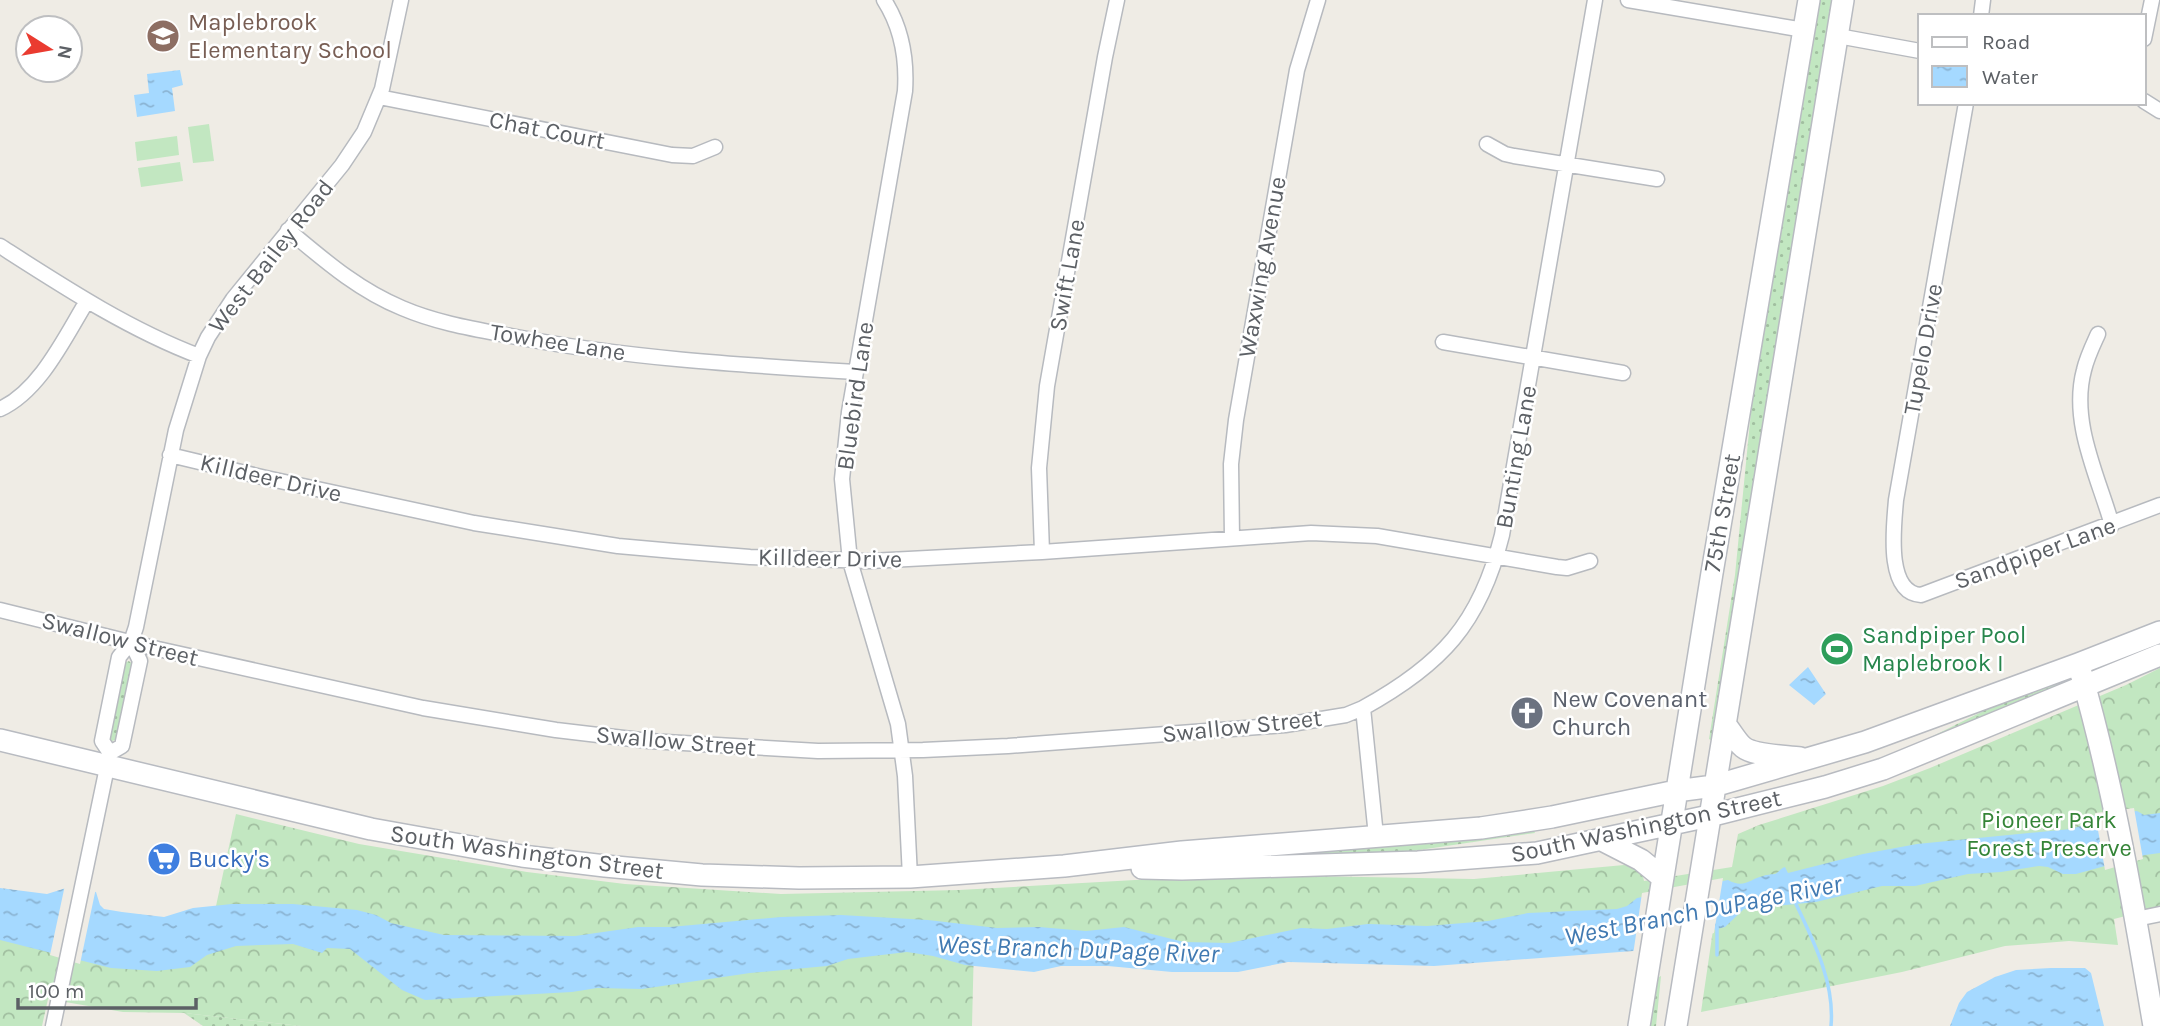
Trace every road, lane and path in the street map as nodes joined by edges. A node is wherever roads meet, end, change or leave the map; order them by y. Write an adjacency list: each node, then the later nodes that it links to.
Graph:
1 (401, 0): 14 (street, West Bailey Road)
2 (884, 0): 27 (street, Bluebird Lane)
3 (1117, 0): 34 (street, Swift Lane)
4 (1318, 0): 33 (street, Waxwing Avenue)
5 (1595, 0): 18 (street, Bunting Lane)
6 (1628, 0): 11 (street)
7 (1809, 0): 11 (main road, 75th Street)
8 (1843, 0): 12 (main road, 75th Street)
9 (2152, 0): 10 (street)
10 (2146, 29)
11 (1804, 30): 52 (main road, 75th Street)
12 (1838, 36): 13 (street); 46 (main road, 75th Street)
13 (1918, 51)
14 (379, 97): 17 (street, Chat Court); 20 (street, West Bailey Road)
15 (1966, 105): 38 (street, Tupelo Drive)
16 (1487, 144): 18 (street)
17 (715, 147)
18 (1567, 165): 19 (street); 26 (street, Bunting Lane)
19 (1657, 179)
20 (288, 230): 25 (street, West Bailey Road); 27 (street, Towhee Lane)
21 (0, 246): 22 (street)
22 (87, 301): 25 (street); 29 (street)
23 (2098, 334): 32 (street)
24 (1443, 342): 26 (street, Bunting Lane)
25 (199, 356): 30 (street, West Bailey Road)
26 (1533, 358): 28 (street, Bunting Lane); 35 (street, Bunting Lane)
27 (856, 372): 36 (street, Bluebird Lane)
28 (1623, 373)
29 (0, 409)
30 (170, 455): 36 (street, Killdeer Drive); 41 (street, West Bailey Road)
31 (2160, 505): 32 (street, Sandpiper Lane)
32 (2112, 525): 38 (street, Sandpiper Lane)
33 (1232, 538): 34 (street, Killdeer Drive); 35 (street, Killdeer Drive)
34 (1042, 552): 36 (street, Killdeer Drive)
35 (1497, 557): 37 (street, Bunting Lane); 45 (street, Bunting Lane)
36 (850, 561): 48 (street, Bluebird Lane)
37 (1590, 561)
38 (1908, 592)
39 (0, 610): 41 (street, Swallow Street)
40 (2160, 632): 43 (main road, South Washington Street)
41 (131, 642): 48 (street, Swallow Street); 49 (street, West Bailey Road); 49 (street, West Bailey Road)
42 (2160, 655): 44 (main road, South Washington Street)
43 (2078, 664): 44 (main road); 50 (main road, South Washington Street)
44 (2084, 685): 53 (main road, South Washington Street); 61 (main road)
45 (1363, 708): 48 (street, Swallow Street); 55 (street)
46 (1725, 724): 50 (main road); 51 (main road, 75th Street)
47 (0, 740): 49 (main road, South Washington Street)
48 (902, 751): 58 (street, Bluebird Lane)
49 (109, 759): 58 (main road, South Washington Street); 62 (street)
50 (1810, 759): 51 (main road, South Washington Street)
51 (1714, 786): 52 (main road, South Washington Street); 53 (main road, 75th Street)
52 (1676, 791): 54 (main road, 75th Street); 55 (main road, South Washington Street)
53 (1709, 816): 54 (main road, South Washington Street); 64 (main road, 75th Street)
54 (1671, 823): 56 (main road, South Washington Street); 59 (main road, 75th Street)
55 (1376, 836): 57 (main road, South Washington Street)
56 (1600, 838): 57 (main road, South Washington Street); 59 (main road)
57 (1064, 866): 58 (main road, South Washington Street)
58 (910, 877)
59 (1663, 877): 63 (main road, 75th Street)
60 (2160, 914): 61 (street)
61 (2136, 919): 65 (main road)
62 (53, 1026)
63 (1639, 1026)
64 (1676, 1026)
65 (2154, 1026)

